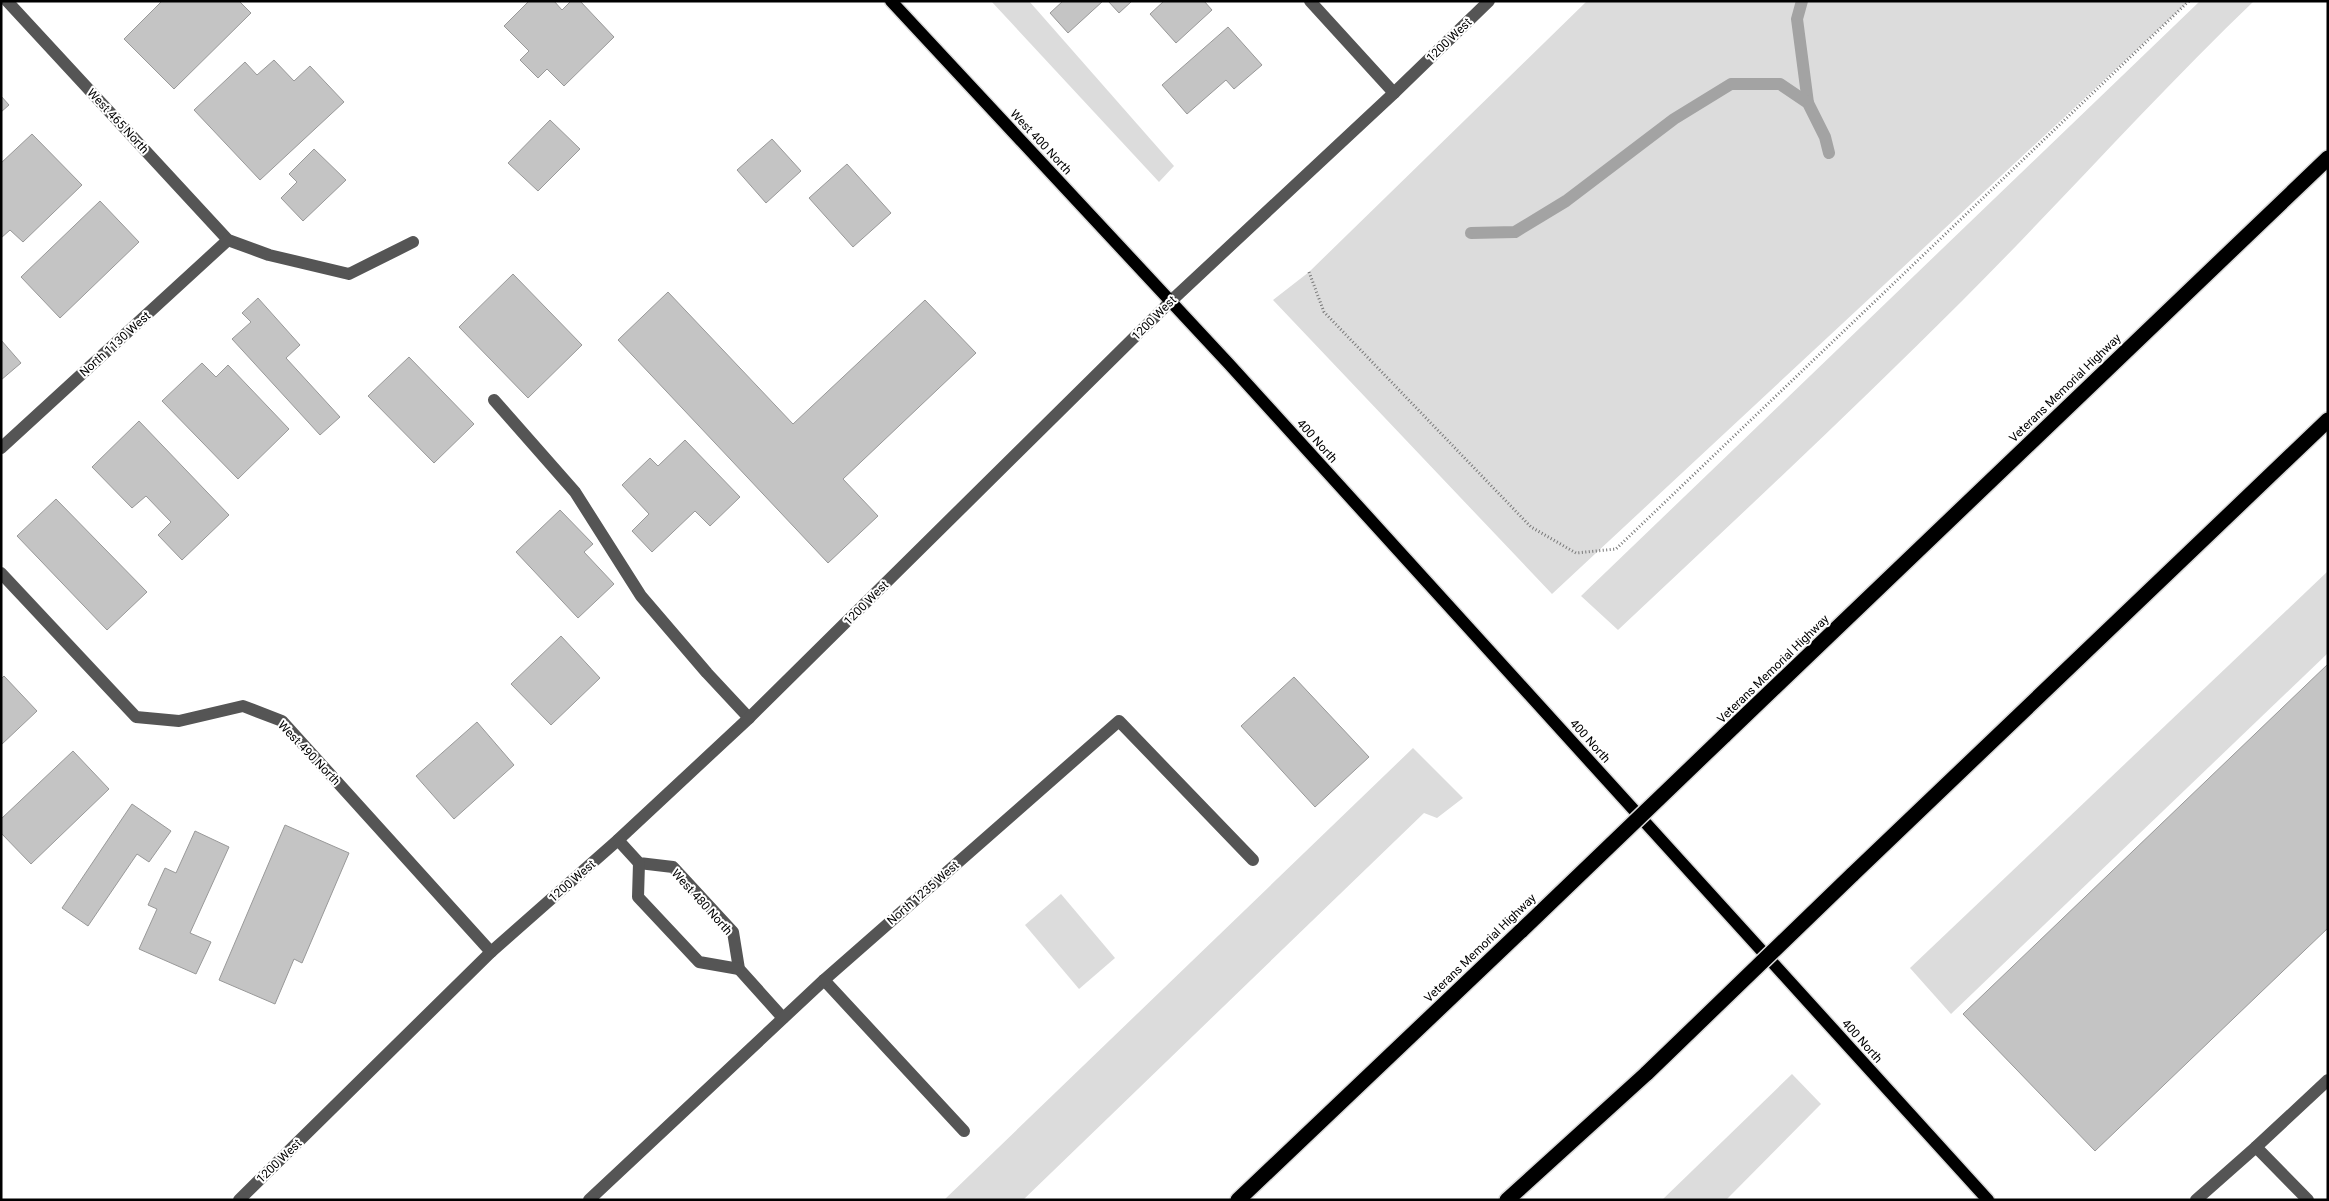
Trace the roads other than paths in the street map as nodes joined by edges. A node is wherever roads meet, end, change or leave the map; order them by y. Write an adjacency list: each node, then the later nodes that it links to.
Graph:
1 (7, 1): 7 (street, West 465 North)
2 (891, 1): 9 (main road, West 400 North)
3 (1310, 1): 5 (street)
4 (1489, 1): 5 (street, 1200 West)
5 (1394, 94): 9 (street, 1200 West)
6 (2328, 158): 27 (highway, Veterans Memorial Highway, bridge)
7 (228, 240): 8 (street); 12 (street, North 1130 West)
8 (412, 242)
9 (1171, 301): 14 (street, 1200 West); 29 (main road, 400 North)
10 (494, 400): 14 (street)
11 (2328, 420): 28 (highway, bridge)
12 (1, 448)
13 (1, 573): 18 (street, West 490 North)
14 (749, 718): 15 (street, 1200 West)
15 (618, 840): 17 (street); 18 (street, 1200 West)
16 (1253, 860): 20 (street, North 1235 West)
17 (639, 863): 19 (street, West 480 North); 19 (street)
18 (491, 952): 25 (street, 1200 West)
19 (739, 969): 21 (street)
20 (824, 980): 21 (street, North 1235 West); 23 (street)
21 (783, 1018): 26 (street, North 1235 West)
22 (2328, 1080): 24 (street)
23 (964, 1130)
24 (2256, 1147): 30 (street); 31 (street)
25 (240, 1199)
26 (589, 1200)
27 (1238, 1200)
28 (1507, 1200)
29 (1988, 1200)
30 (2196, 1200)
31 (2308, 1200)

